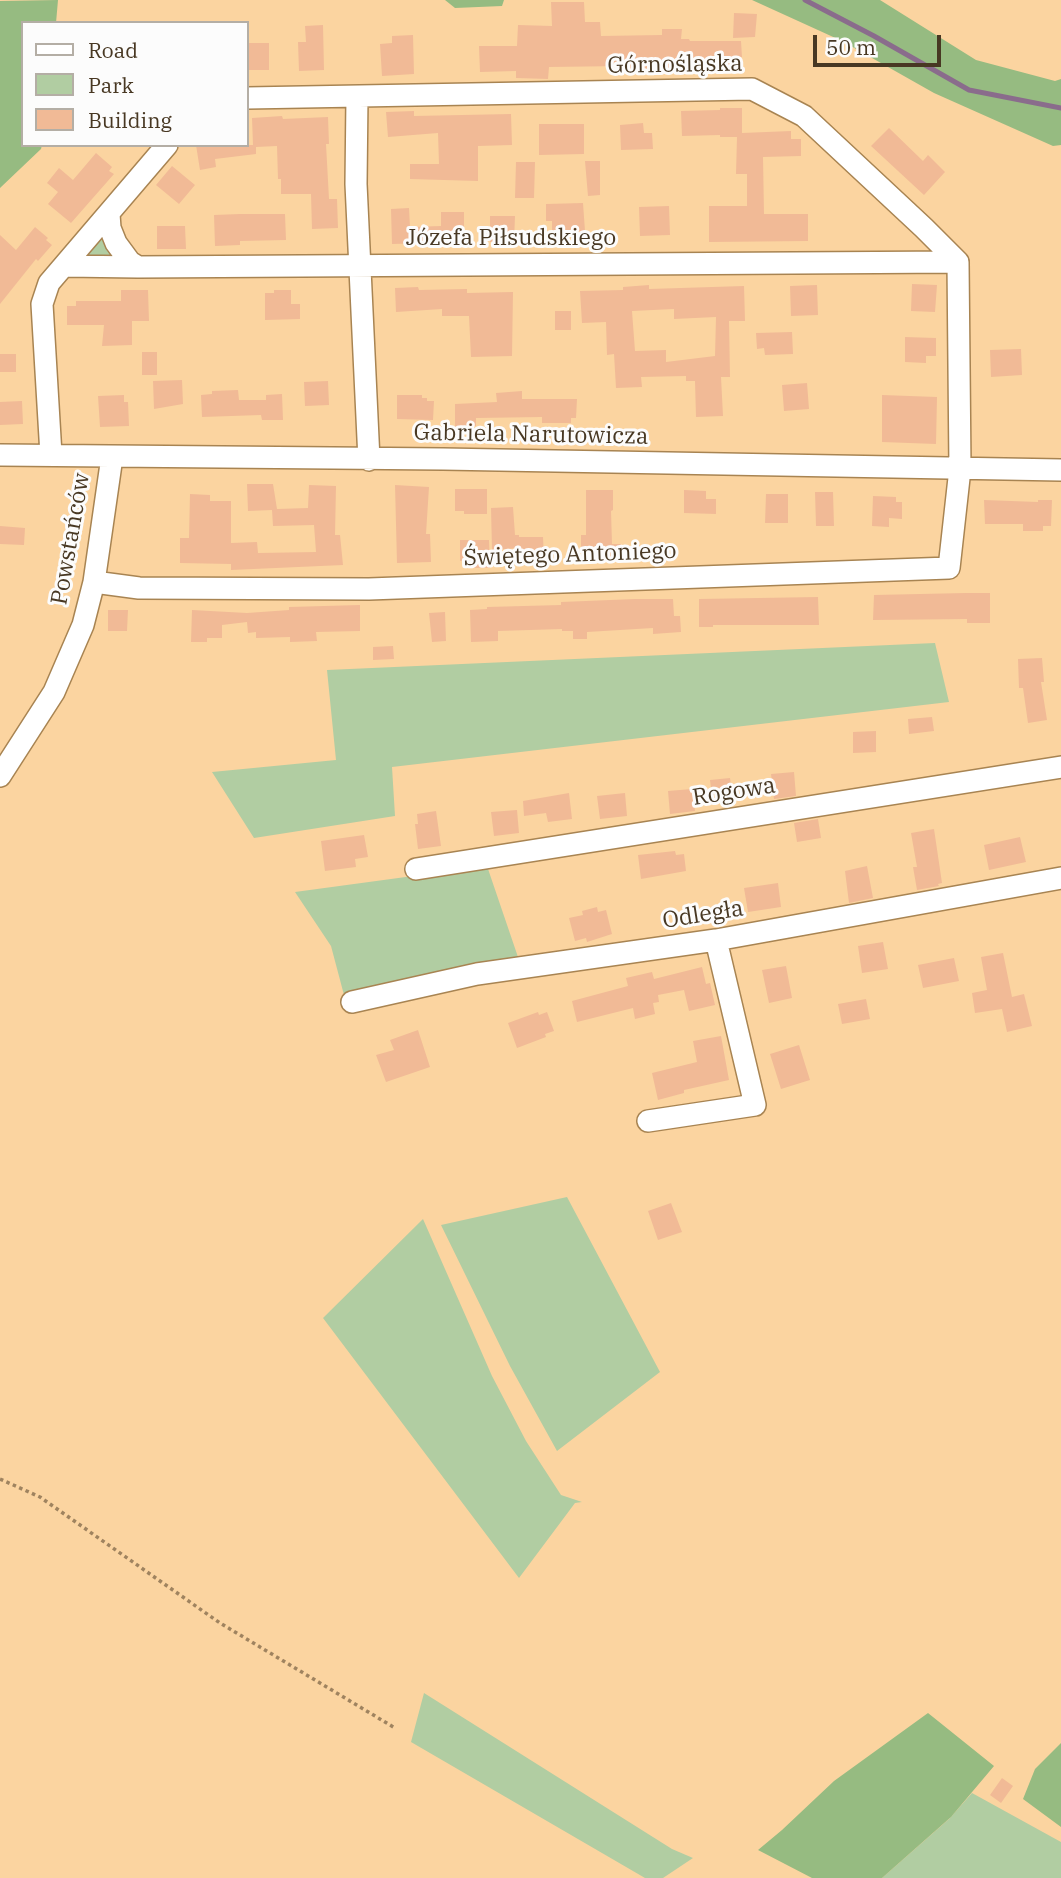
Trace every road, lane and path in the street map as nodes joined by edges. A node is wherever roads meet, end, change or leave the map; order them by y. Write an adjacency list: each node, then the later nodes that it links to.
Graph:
1 (357, 97): 2 (street, Górnośląska); 5 (street, Górnośląska); 7 (street)
2 (248, 98)
3 (165, 147): 4 (street)
4 (109, 214): 6 (street); 8 (street)
5 (958, 262): 7 (street, Józefa Piłsudskiego); 13 (street)
6 (65, 266): 8 (street, Józefa Piłsudskiego); 10 (street)
7 (360, 266): 8 (street, Józefa Piłsudskiego); 12 (street)
8 (138, 267)
9 (0, 455): 10 (street, Gabriela Narutowicza)
10 (51, 455): 11 (street, Gabriela Narutowicza)
11 (112, 457): 12 (street, Gabriela Narutowicza); 15 (street, Powstańców)
12 (369, 460): 13 (street, Gabriela Narutowicza)
13 (960, 469): 14 (street, Gabriela Narutowicza); 15 (street, Świętego Antoniego)
14 (1061, 470)
15 (94, 582): 17 (street, Powstańców)
16 (1061, 768): 18 (street, Rogowa)
17 (0, 776)
18 (416, 869)
19 (1061, 878): 20 (street, Odległa)
20 (716, 940): 21 (street, Odległa); 22 (street)
21 (352, 1002)
22 (648, 1121)
23 (0, 1479): 24 (path)
24 (395, 1728)

